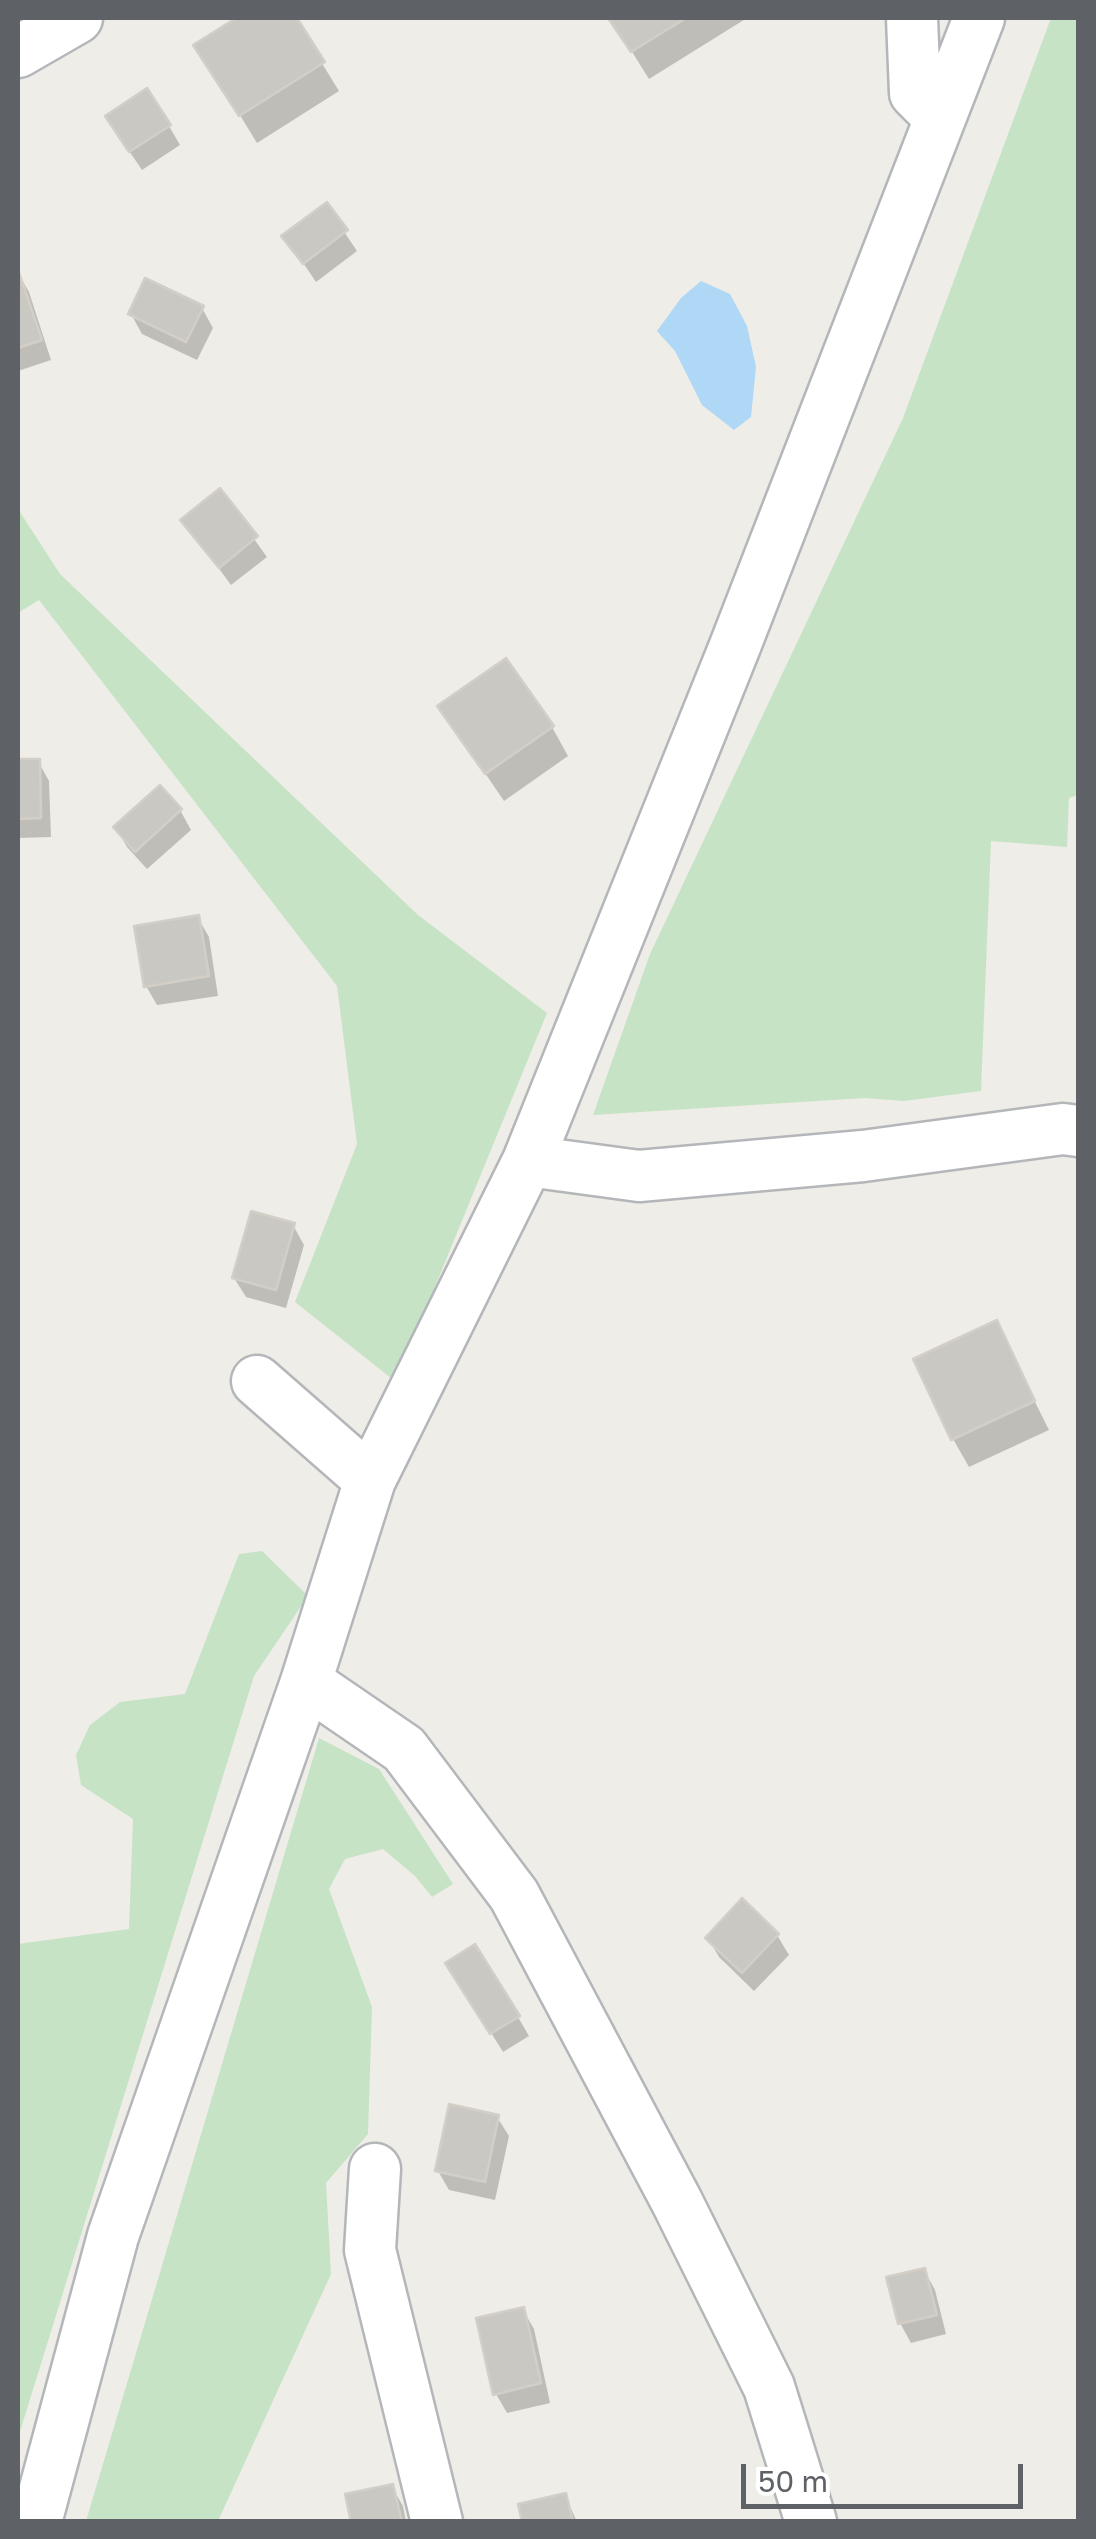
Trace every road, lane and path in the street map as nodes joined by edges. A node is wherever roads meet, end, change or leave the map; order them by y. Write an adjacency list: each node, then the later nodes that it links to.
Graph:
1 (77, 18): 4 (street)
2 (912, 18): 5 (street)
3 (979, 18): 5 (street)
4 (18, 52)
5 (940, 118): 7 (street)
6 (1078, 1131): 7 (street)
7 (528, 1161): 9 (street)
8 (257, 1381): 9 (street)
9 (370, 1480): 10 (street)
10 (306, 1682): 12 (street); 14 (street)
11 (375, 2169): 13 (street)
12 (36, 2522)
13 (437, 2522)
14 (811, 2522)

